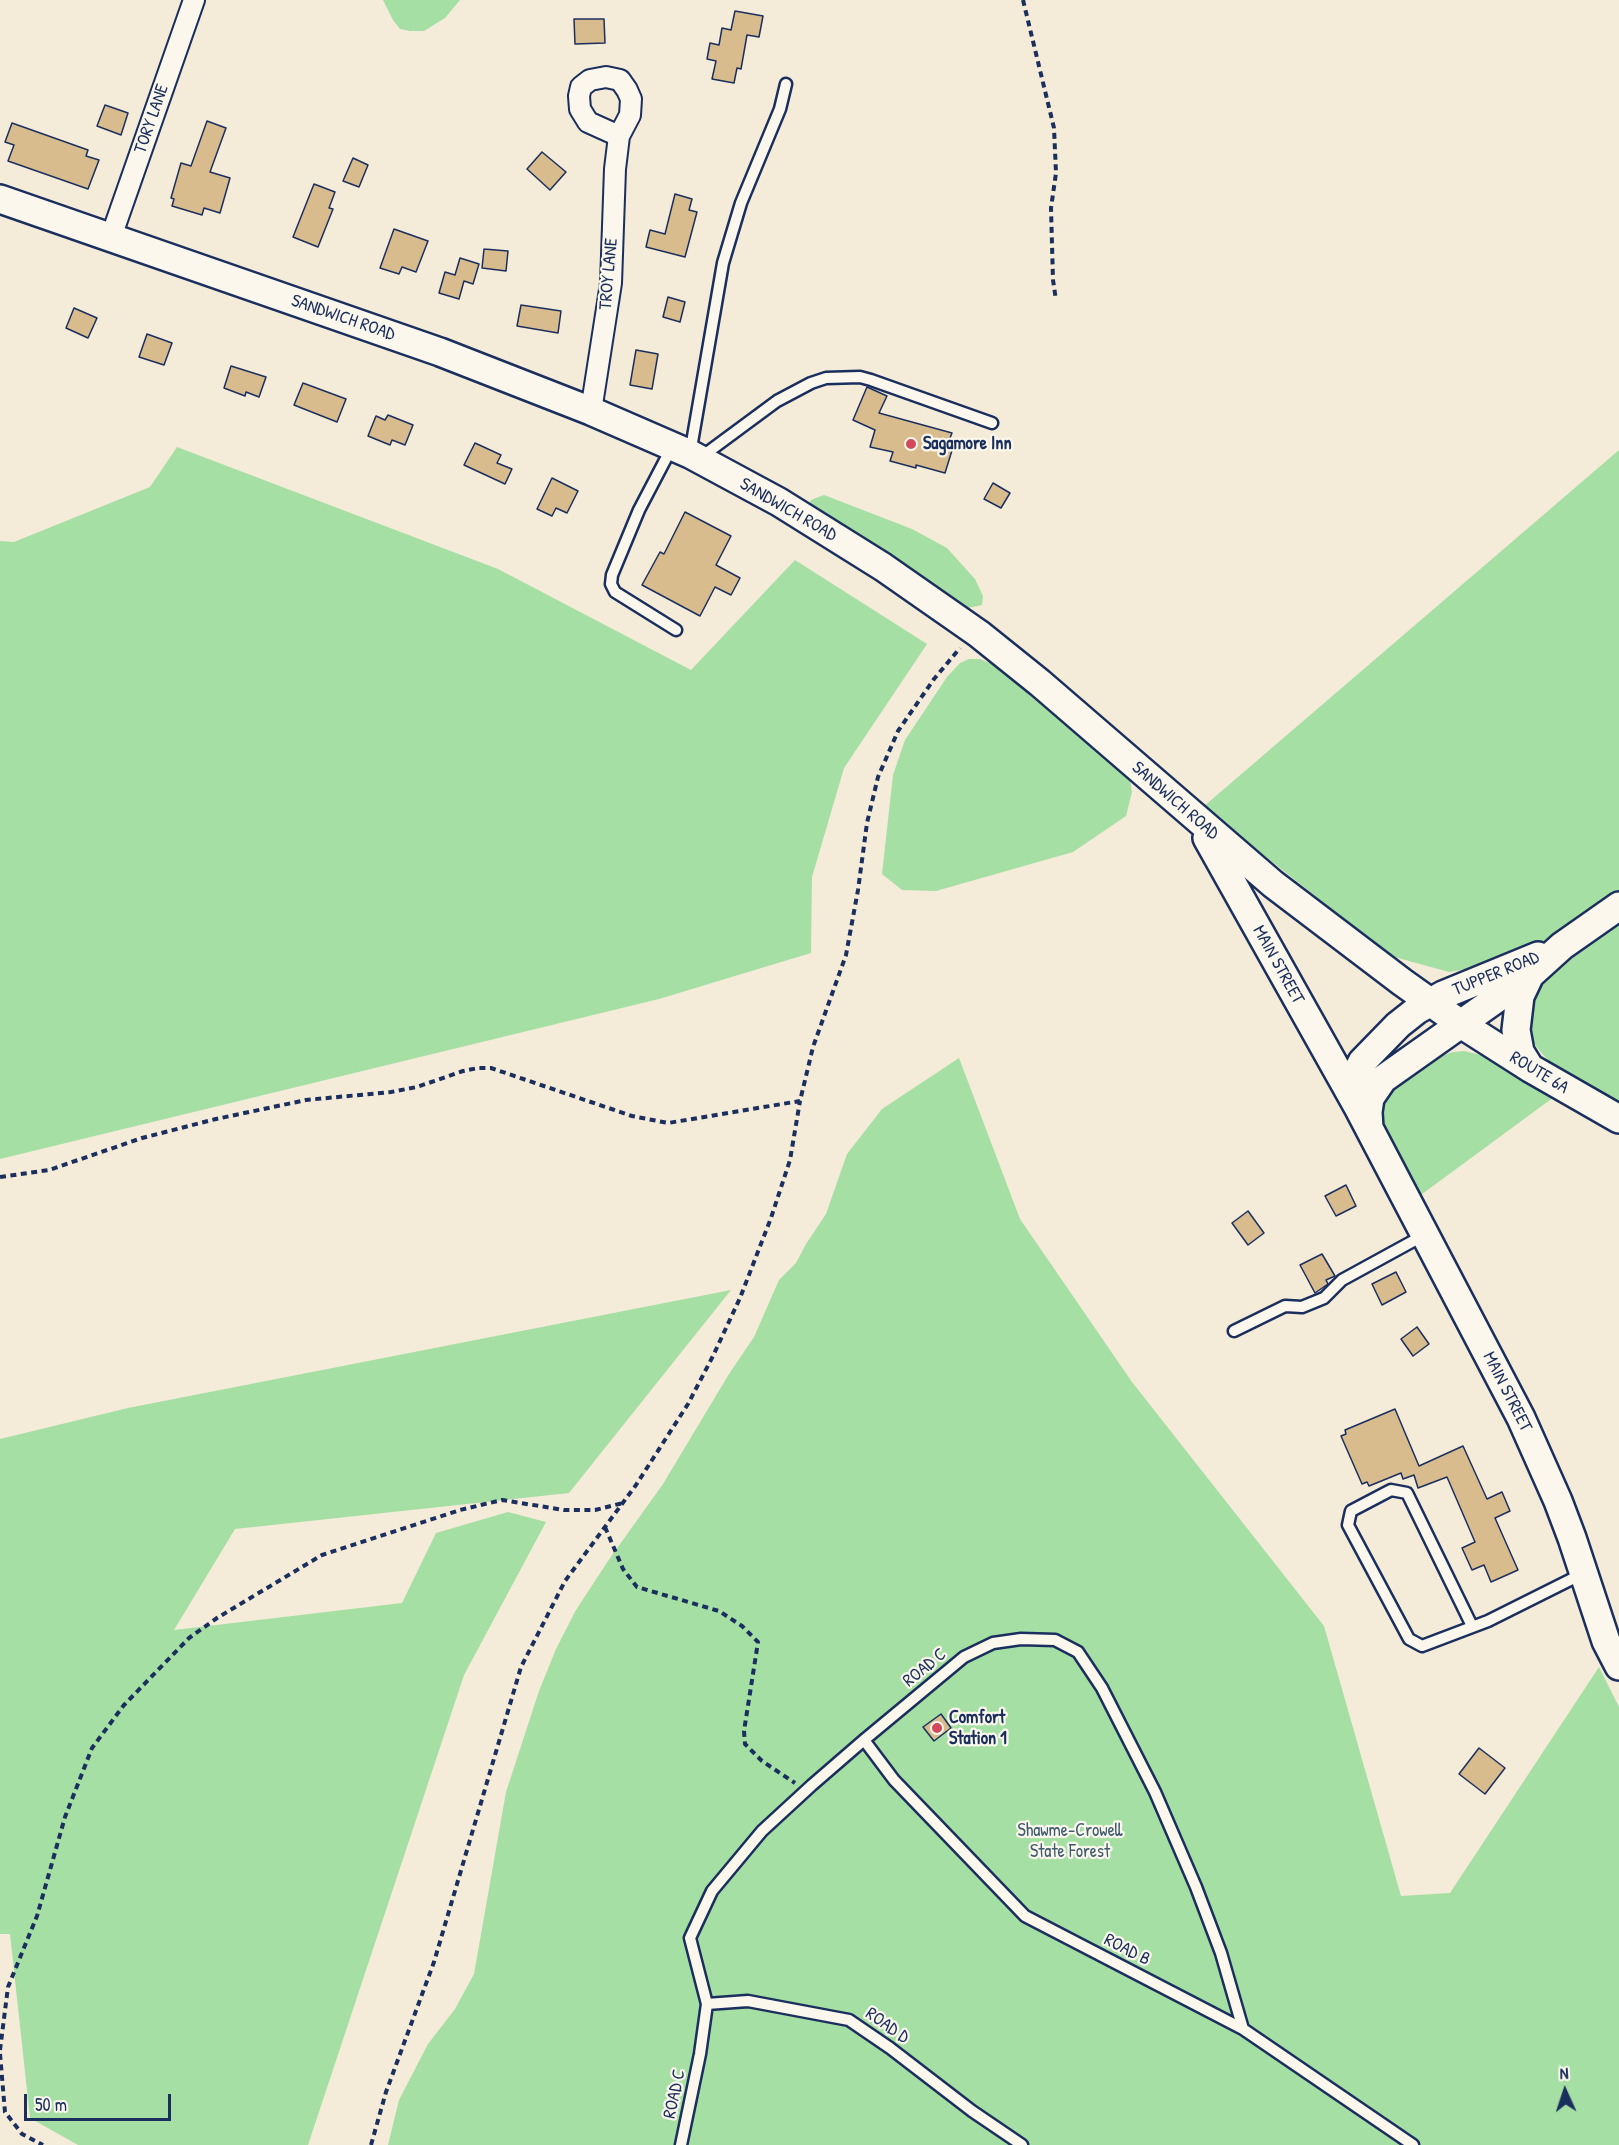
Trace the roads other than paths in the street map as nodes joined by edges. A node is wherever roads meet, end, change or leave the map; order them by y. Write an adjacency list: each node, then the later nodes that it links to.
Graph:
1 (194, 0): 5 (street, TORY LANE)
2 (786, 84): 8 (lane)
3 (619, 136): 6 (street, TROY LANE)
4 (0, 199): 5 (main road, SANDWICH ROAD)
5 (111, 237): 6 (main road, SANDWICH ROAD)
6 (591, 411): 8 (main road, SANDWICH ROAD)
7 (992, 423): 8 (lane)
8 (690, 451): 9 (lane); 10 (main road, SANDWICH ROAD)
9 (676, 630)
10 (1198, 821): 14 (main road, SANDWICH ROAD); 17 (main road, MAIN STREET)
11 (1619, 906): 12 (main road, TUPPER ROAD)
12 (1562, 946): 13 (main road, TUPPER ROAD); 14 (main road, TUPPER ROAD)
13 (1530, 975): 15 (main road, TUPPER ROAD); 16 (main road)
14 (1430, 1002): 15 (main road, SANDWICH ROAD); 17 (main road, MAIN STREET)
15 (1461, 1024): 16 (main road, ROUTE 6A); 17 (main road)
16 (1530, 1068): 18 (main road, ROUTE 6A)
17 (1364, 1119): 19 (main road, MAIN STREET)
18 (1619, 1119)
19 (1426, 1234): 20 (lane); 21 (main road, MAIN STREET)
20 (1234, 1331)
21 (1584, 1573): 22 (lane); 23 (main road, MAIN STREET)
22 (1472, 1626): 22 (lane)
23 (1619, 1666)
24 (864, 1740): 25 (lane, ROAD C); 26 (lane, ROAD B); 26 (lane, ROAD C)
25 (707, 2004): 27 (lane, ROAD C); 28 (lane, ROAD D)
26 (1243, 2029): 29 (lane, ROAD B)
27 (681, 2145)
28 (1022, 2145)
29 (1413, 2145)

